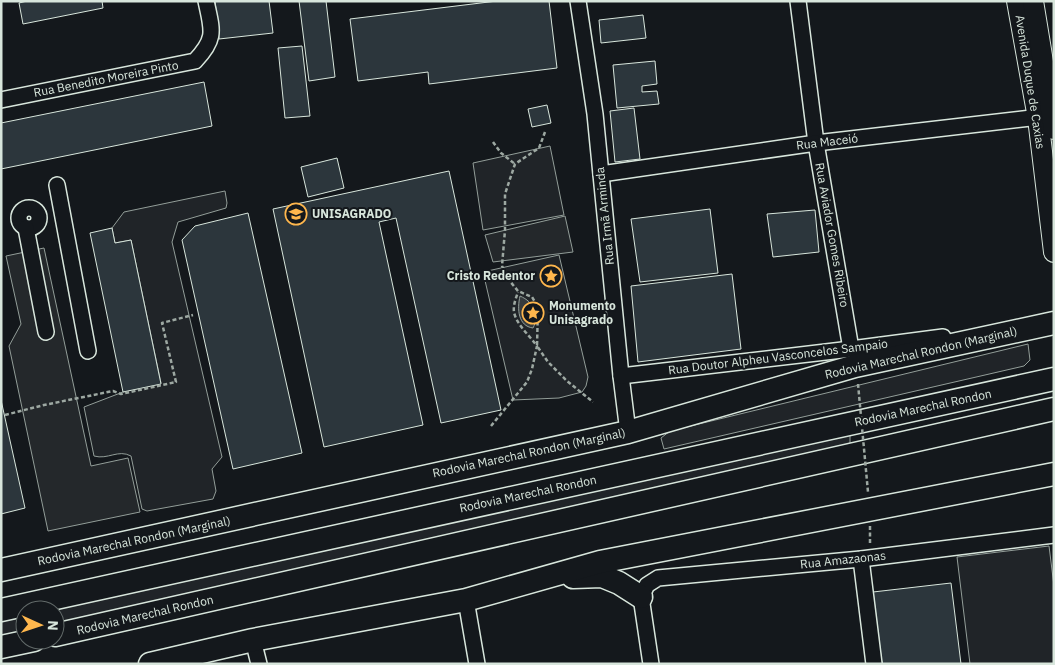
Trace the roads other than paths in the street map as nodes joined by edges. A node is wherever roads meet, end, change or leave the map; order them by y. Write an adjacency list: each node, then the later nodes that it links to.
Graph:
1 (206, 1): 6 (street, Rua Benedito Moreira Pinto)
2 (578, 1): 9 (street, Rua Irmã Arminda)
3 (798, 1): 8 (street, Rua Aviador Gomes Ribeiro)
4 (1017, 1): 7 (main road, Avenida Duque de Caxias)
5 (1032, 1): 7 (main road, Avenida Duque de Caxias)
6 (1, 100)
7 (1050, 120): 8 (street, Rua Maceió); 12 (main road, Avenida Duque de Caxias)
8 (816, 143): 9 (street, Rua Maceió); 15 (street, Rua Aviador Gomes Ribeiro)
9 (601, 174): 17 (street, Rua Irmã Arminda)
10 (57, 185): 16 (street)
11 (26, 228): 14 (street)
12 (1054, 252)
13 (1054, 323): 15 (street, Rua Doutor Alpheu Vasconcelos Sampaio); 20 (highway, Rodovia Marechal Rondon (Marginal))
14 (46, 332)
15 (852, 349): 17 (street, Rua Doutor Alpheu Vasconcelos Sampaio)
16 (88, 351)
17 (620, 376): 20 (street, Rua Irmã Arminda)
18 (1054, 379): 28 (highway, Rodovia Marechal Rondon)
19 (1054, 408): 29 (highway, Rodovia Marechal Rondon)
20 (628, 432): 24 (highway, Rodovia Marechal Rondon (Marginal))
21 (1054, 474): 25 (highway)
22 (1054, 535): 23 (street, Rua Amazaonas)
23 (861, 558): 26 (street, Rua Amazaonas); 37 (street)
24 (1, 570)
25 (542, 578): 26 (highway); 27 (highway)
26 (641, 597): 36 (street)
27 (466, 600): 30 (highway); 35 (street)
28 (1, 610)
29 (65, 633)
30 (253, 640): 33 (highway); 34 (street)
31 (15, 644): 32 (highway)
32 (1, 647)
33 (150, 664)
34 (259, 664)
35 (477, 664)
36 (651, 664)
37 (874, 664)

